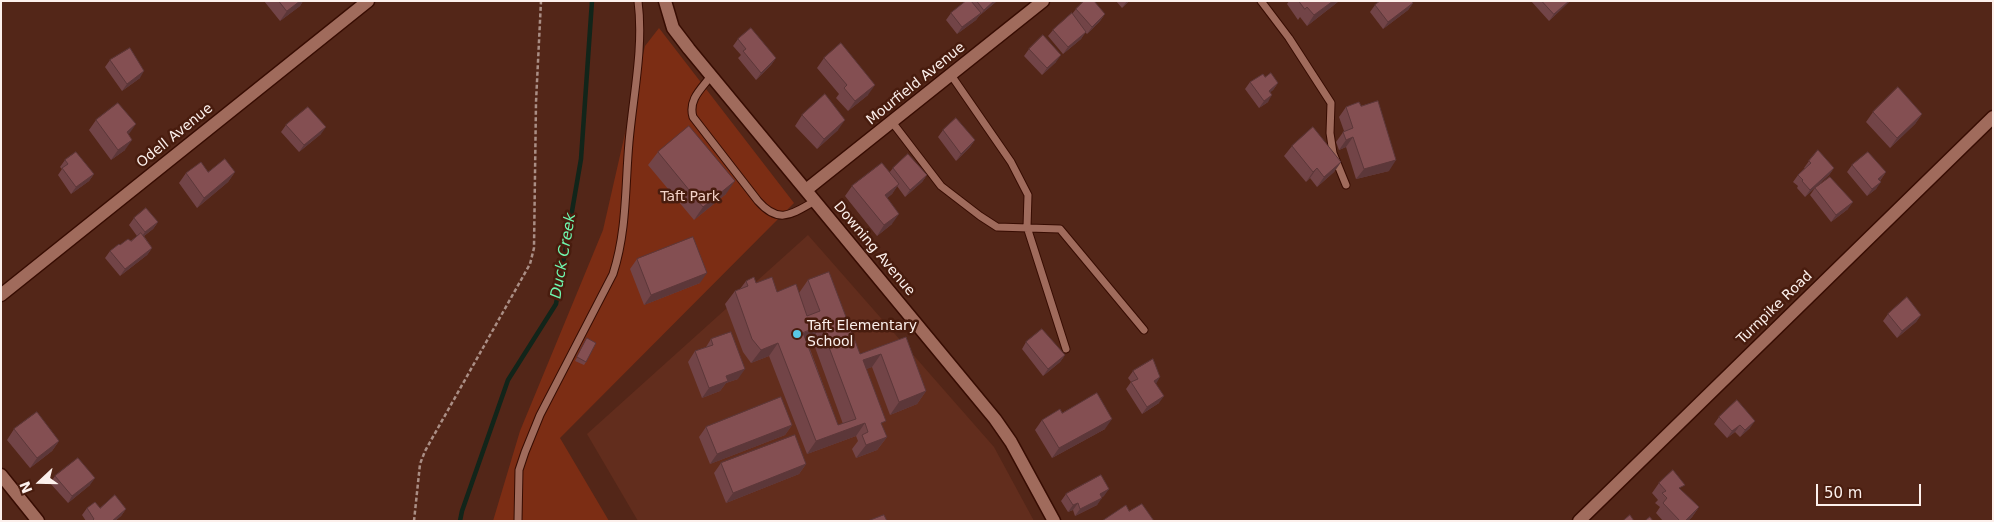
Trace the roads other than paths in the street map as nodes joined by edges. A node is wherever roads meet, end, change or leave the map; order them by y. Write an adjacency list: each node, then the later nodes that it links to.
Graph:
1 (368, 1): 14 (street, Odell Avenue)
2 (638, 1): 19 (lane)
3 (665, 1): 7 (street, Downing Avenue)
4 (1043, 1): 6 (street, Mourfield Avenue)
5 (1261, 1): 10 (lane)
6 (951, 75): 9 (street, Mourfield Avenue); 13 (lane)
7 (711, 76): 11 (street, Downing Avenue); 12 (lane)
8 (1993, 117): 21 (street, Turnpike Road)
9 (892, 122): 11 (street, Mourfield Avenue); 13 (lane)
10 (1346, 184)
11 (806, 190): 12 (street, Downing Avenue)
12 (815, 201): 20 (street, Downing Avenue)
13 (1027, 227): 15 (lane); 16 (lane)
14 (1, 295)
15 (1144, 330)
16 (1066, 349)
17 (1, 475): 18 (street)
18 (38, 521)
19 (518, 521)
20 (1054, 521)
21 (1579, 521)

